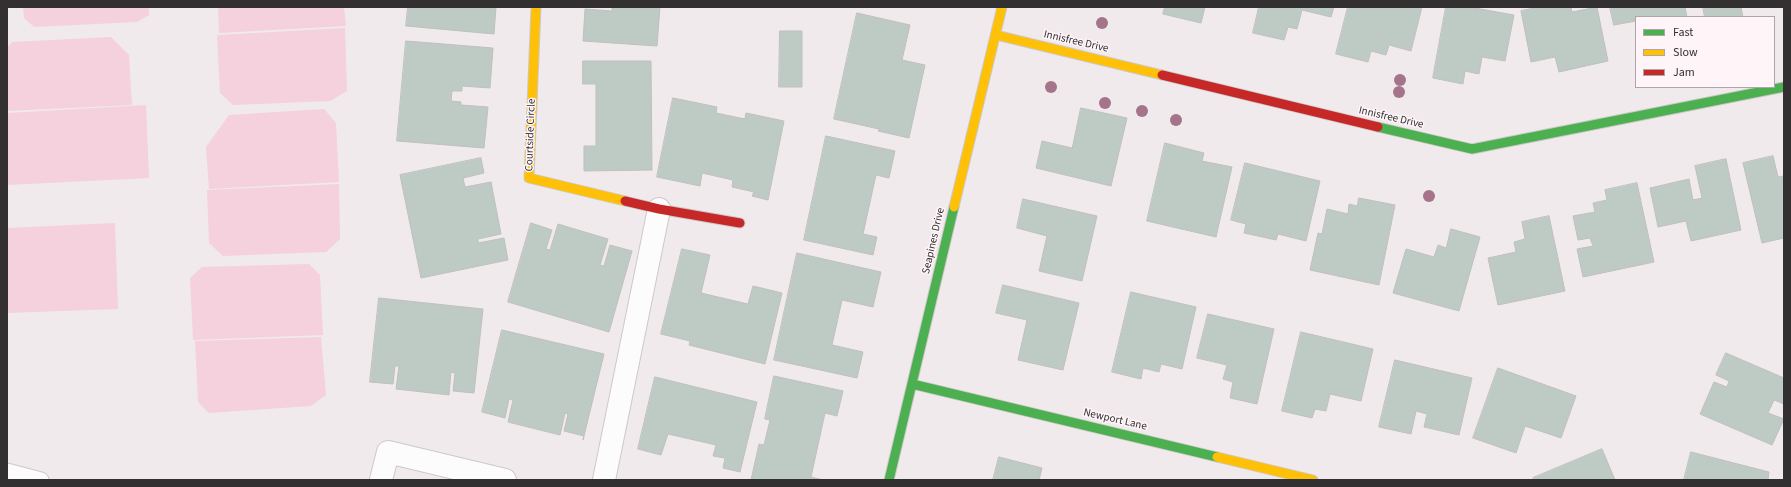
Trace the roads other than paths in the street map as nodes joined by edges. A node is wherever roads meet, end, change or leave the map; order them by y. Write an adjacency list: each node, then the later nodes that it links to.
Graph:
1 (536, 7): 5 (street, Courtside Circle)
2 (1002, 7): 3 (street, Seapines Drive)
3 (996, 35): 4 (street, Innisfree Drive); 7 (street, Seapines Drive)
4 (1784, 88)
5 (659, 209): 6 (street, Courtside Circle); 12 (street)
6 (740, 223)
7 (912, 384): 13 (street, Seapines Drive); 14 (street, Newport Lane)
8 (7, 471): 9 (lane)
9 (41, 480)
10 (381, 480): 11 (street)
11 (505, 480)
12 (604, 480)
13 (889, 480)
14 (1313, 480)

